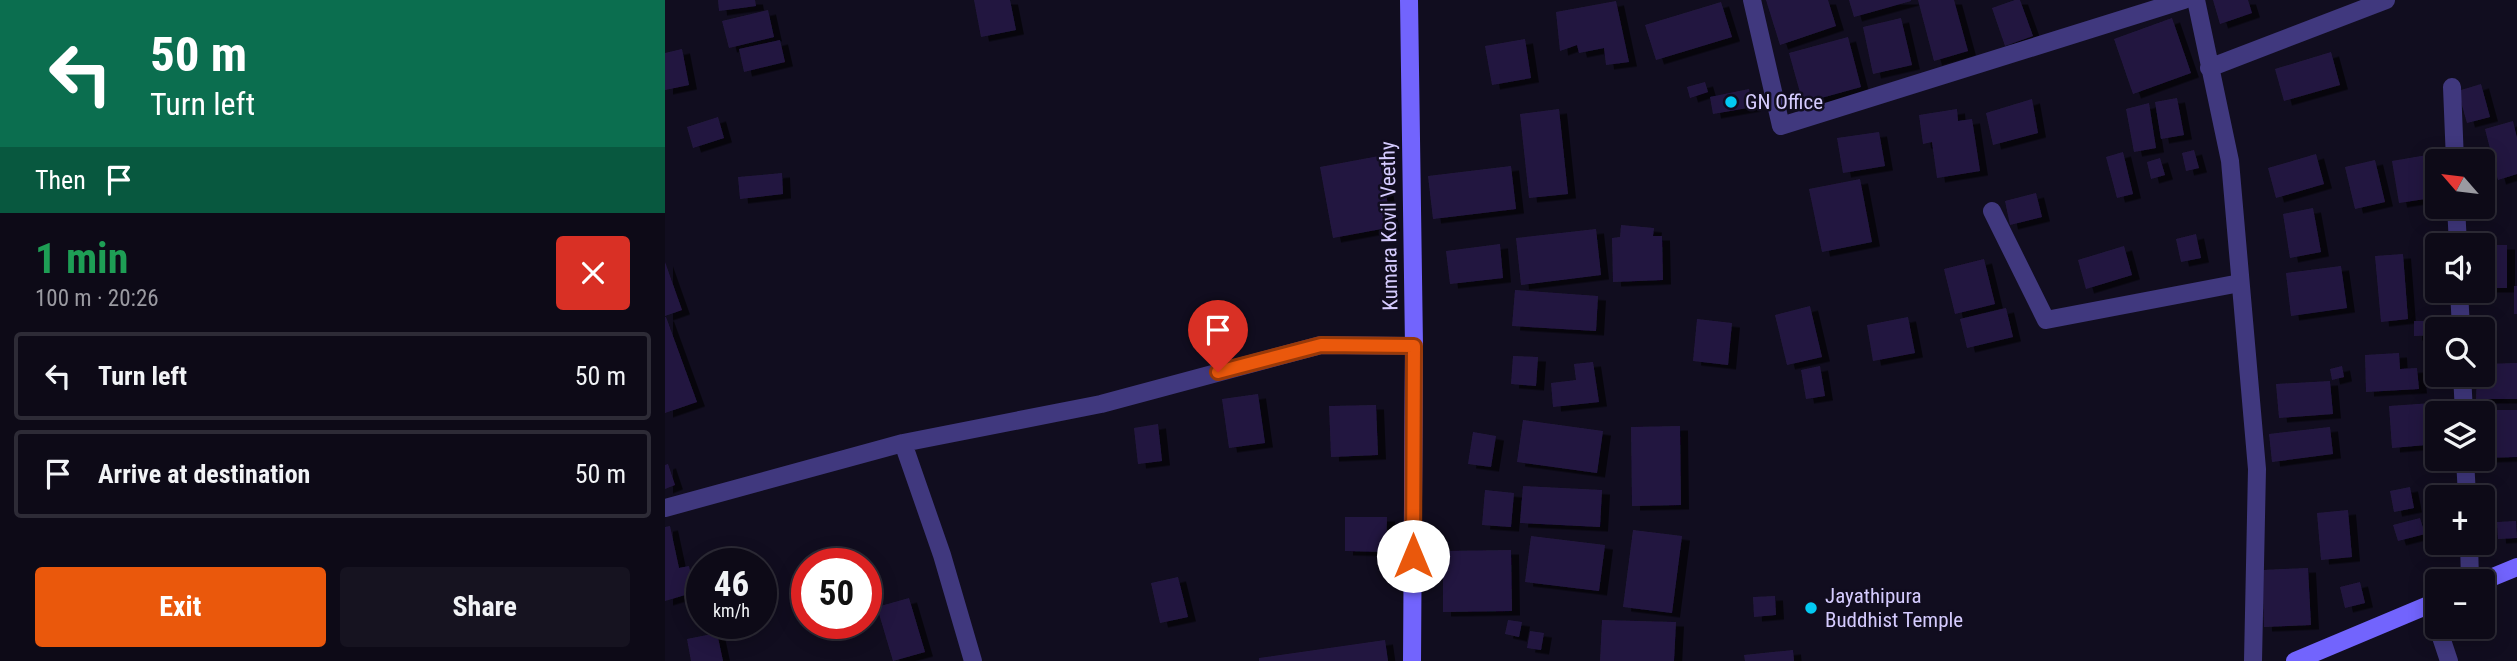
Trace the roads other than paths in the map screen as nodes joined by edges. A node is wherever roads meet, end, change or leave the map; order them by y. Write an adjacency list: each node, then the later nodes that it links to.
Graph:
1 (1409, 0): 11 (main road, Kumara Kovil Veethy)
2 (1752, 0): 3 (street)
3 (2184, 0)
4 (2196, 0): 6 (street)
5 (2386, 0): 6 (street)
6 (2209, 68): 10 (street)
7 (2452, 87): 8 (street)
8 (2455, 149)
9 (1992, 211): 10 (street)
10 (2240, 283): 20 (street)
11 (1414, 346): 12 (street); 19 (main road, Kumara Kovil Veethy)
12 (903, 443): 13 (street); 18 (street)
13 (665, 508)
14 (2517, 567): 15 (main road)
15 (2495, 576)
16 (2425, 607): 21 (main road)
17 (2443, 639): 22 (street)
18 (973, 661)
19 (1412, 661)
20 (2253, 661)
21 (2295, 661)
22 (2449, 661)

